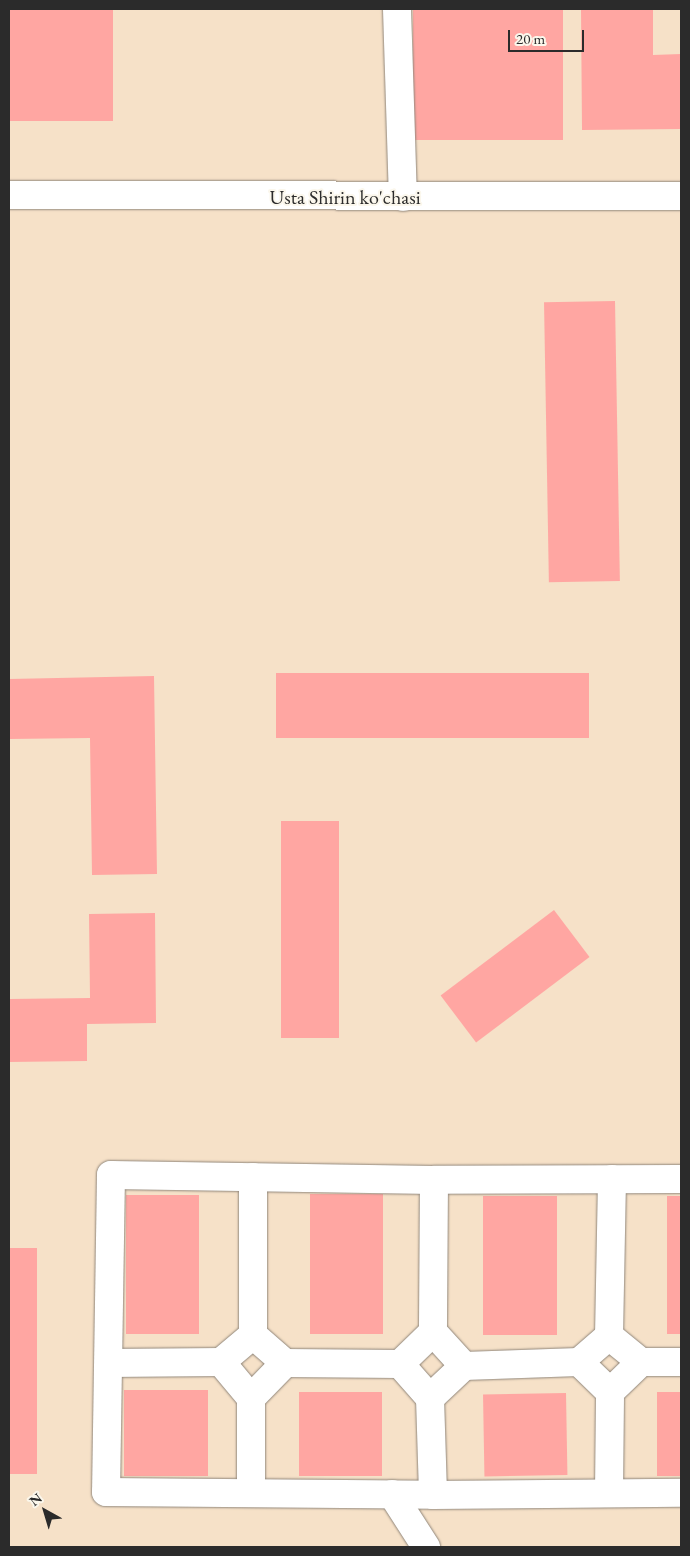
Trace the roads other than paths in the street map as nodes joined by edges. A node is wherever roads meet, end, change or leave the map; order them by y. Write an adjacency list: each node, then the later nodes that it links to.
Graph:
1 (397, 9): 4 (main road)
2 (9, 195): 4 (main road, Usta Shirin ko'chasi)
3 (681, 196): 4 (main road, Usta Shirin ko'chasi)
4 (403, 197)
5 (252, 1177): 8 (main road); 10 (main road); 17 (main road)
6 (612, 1179): 7 (main road); 8 (main road); 11 (main road)
7 (681, 1179)
8 (434, 1180): 9 (main road)
9 (433, 1332): 18 (main road); 19 (main road)
10 (253, 1335): 12 (main road); 16 (main road)
11 (609, 1336): 13 (main road); 14 (main road)
12 (221, 1362): 17 (main road); 21 (main road)
13 (579, 1362): 19 (main road); 20 (main road)
14 (641, 1362): 15 (main road); 20 (main road)
15 (681, 1362)
16 (285, 1363): 18 (main road); 21 (main road)
17 (109, 1364): 23 (main road)
18 (400, 1364): 22 (main road)
19 (464, 1366): 22 (main road)
20 (610, 1392): 24 (main road)
21 (251, 1398): 23 (main road)
22 (430, 1398): 27 (main road)
23 (251, 1492): 26 (main road)
24 (609, 1492): 25 (main road); 27 (main road)
25 (681, 1493)
26 (392, 1494): 27 (main road); 28 (main road)
27 (433, 1494)
28 (426, 1547)

